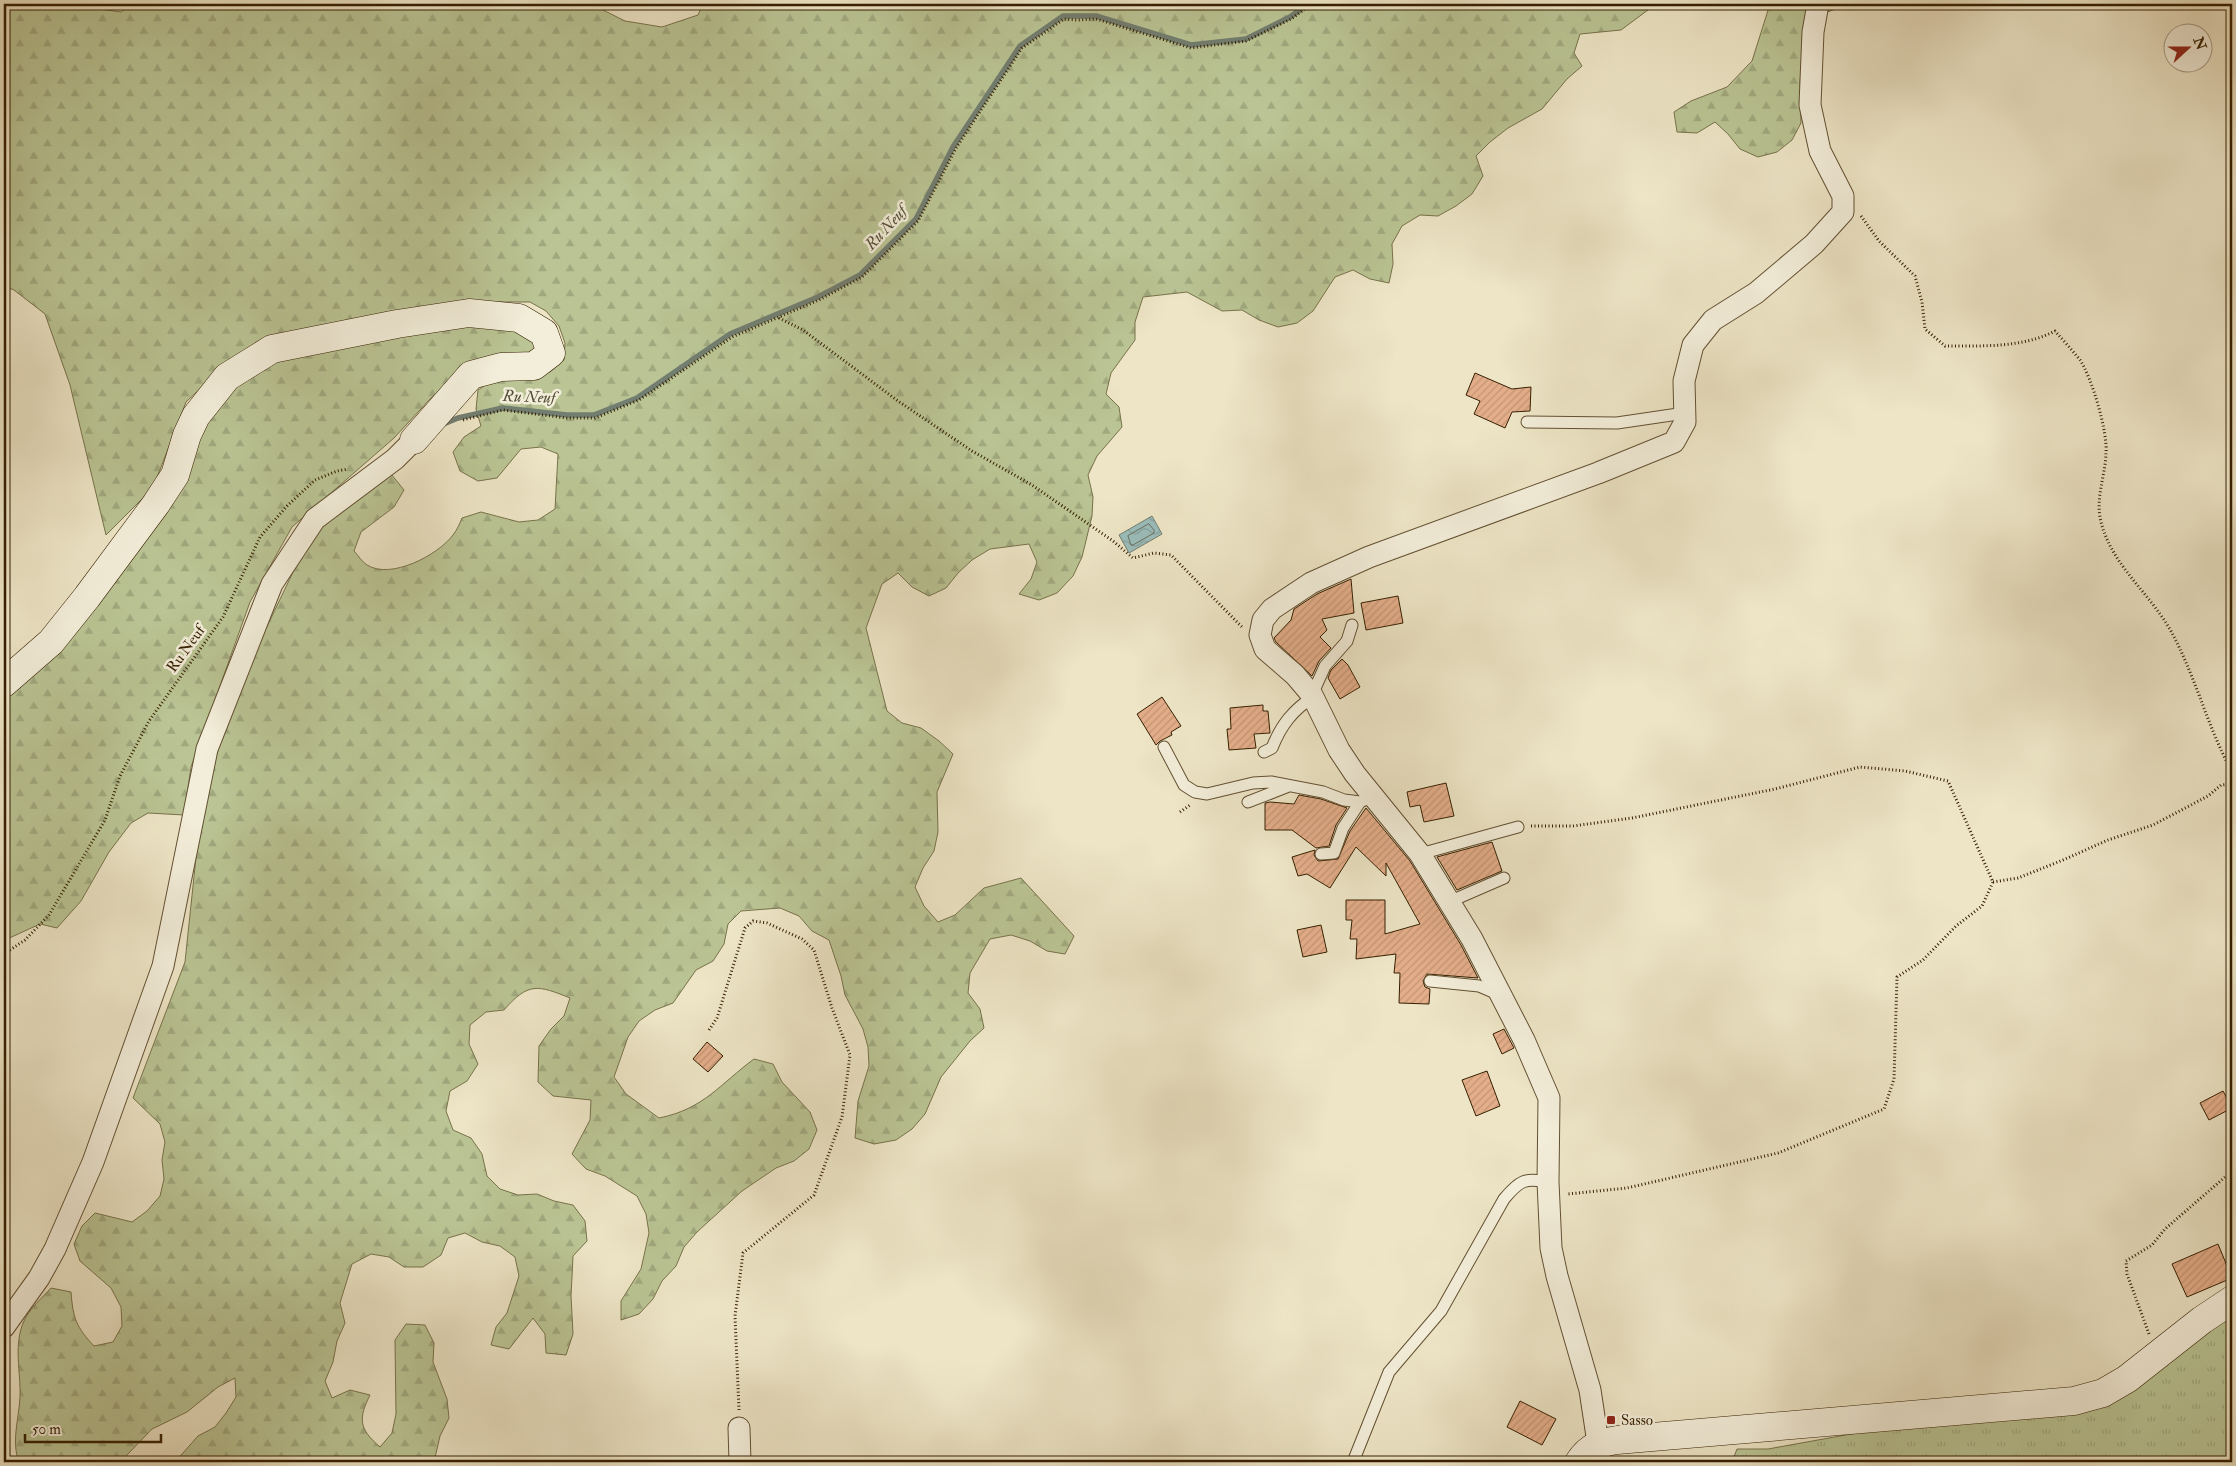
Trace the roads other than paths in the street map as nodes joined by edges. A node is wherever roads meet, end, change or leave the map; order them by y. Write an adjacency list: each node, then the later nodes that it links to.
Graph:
1 (1818, 4): 2 (street)
2 (1685, 413): 3 (lane); 7 (street)
3 (1527, 422)
4 (414, 440): 6 (street); 22 (street)
5 (1352, 625): 7 (lane)
6 (4, 683)
7 (1313, 696): 9 (lane); 11 (street)
8 (1164, 747): 10 (lane)
9 (1264, 752)
10 (1291, 785): 11 (lane); 12 (lane)
11 (1367, 799): 14 (lane); 15 (street)
12 (1248, 802)
13 (1518, 826): 15 (lane)
14 (1321, 854)
15 (1420, 854): 17 (street)
16 (1504, 878): 17 (lane)
17 (1450, 901): 19 (street)
18 (1430, 981): 19 (lane)
19 (1502, 996): 20 (street)
20 (1548, 1188): 24 (street); 26 (lane)
21 (2232, 1300): 24 (street)
22 (4, 1327)
23 (739, 1428): 25 (street)
24 (1598, 1443): 27 (street)
25 (740, 1462)
26 (1353, 1462)
27 (1579, 1462)

